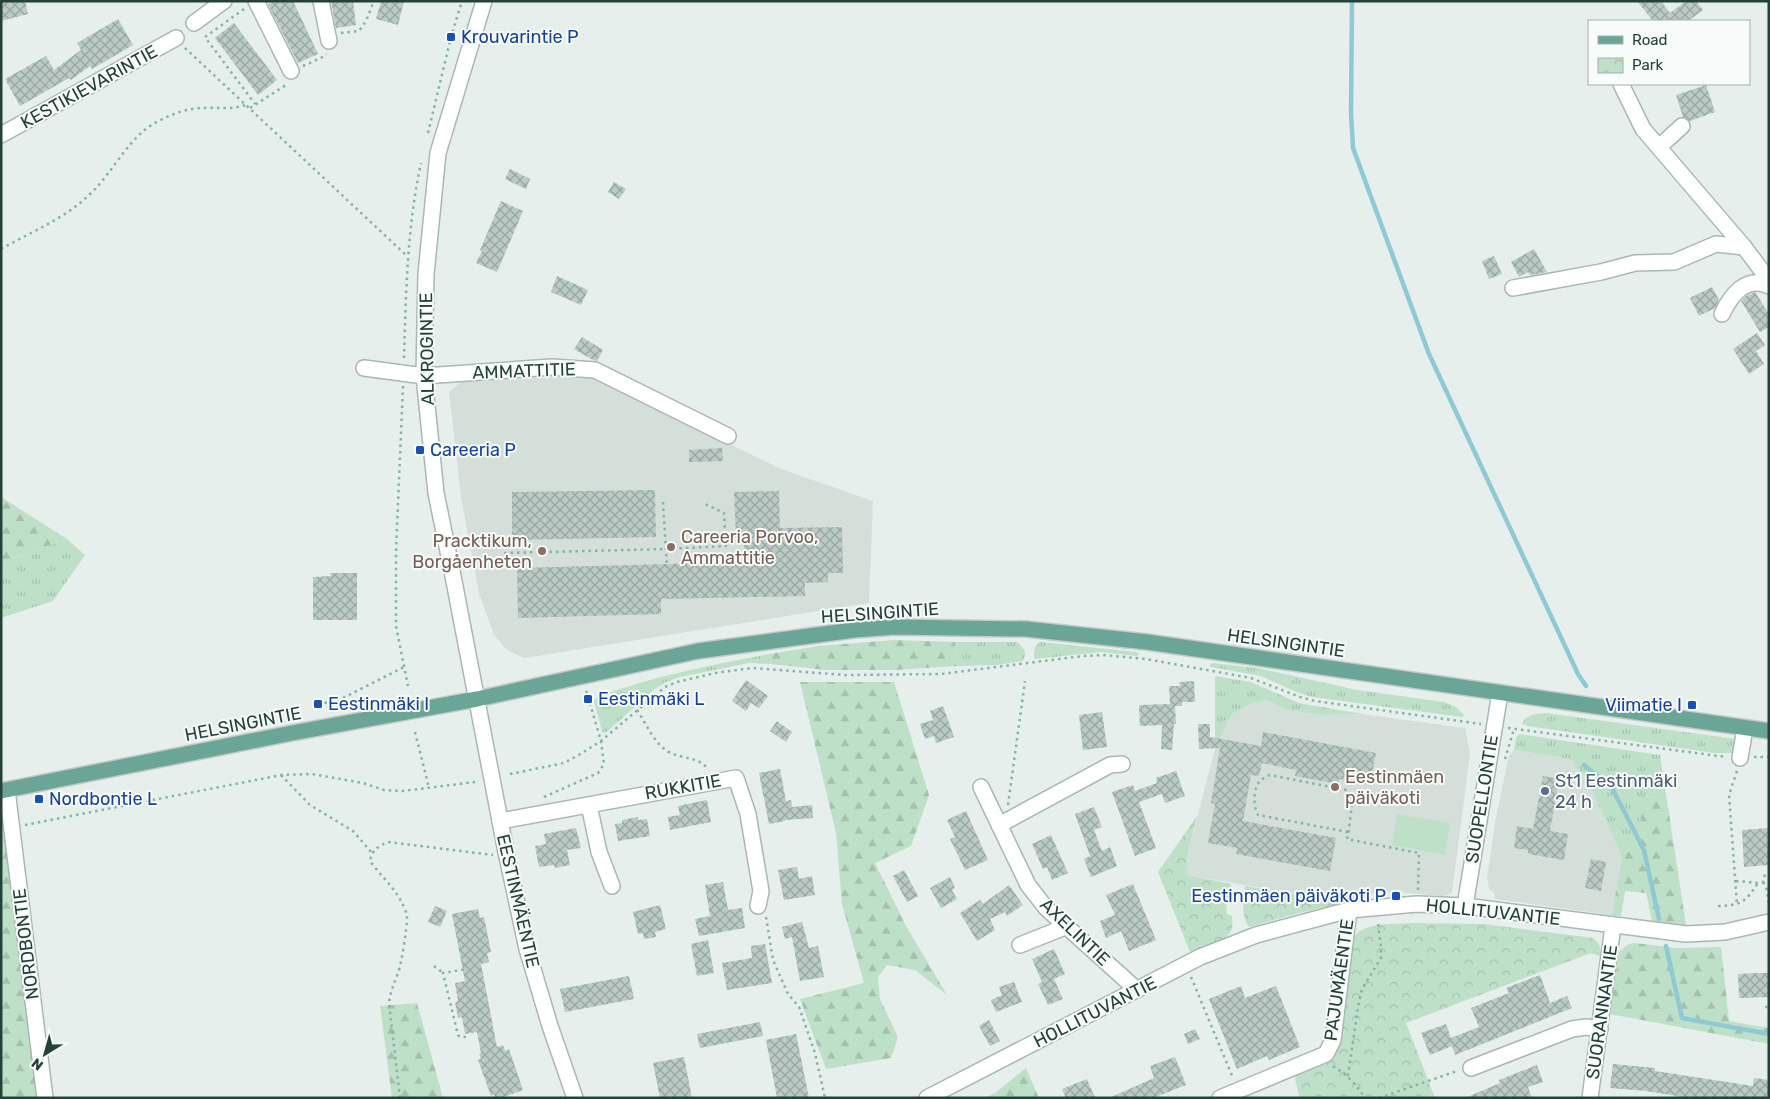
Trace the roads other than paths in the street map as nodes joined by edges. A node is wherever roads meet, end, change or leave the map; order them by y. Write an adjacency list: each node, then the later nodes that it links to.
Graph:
1 (224, 1): 5 (street)
2 (320, 1): 7 (street)
3 (484, 1): 19 (street, ALKROGINTIE)
4 (252, 4): 8 (street)
5 (194, 23)
6 (176, 38): 11 (street, KESTIKIEVARINTIE)
7 (328, 38)
8 (291, 71)
9 (1621, 85): 12 (street)
10 (1682, 126): 12 (street)
11 (1, 135)
12 (1659, 147): 13 (street)
13 (1744, 247): 14 (street); 16 (street)
14 (1769, 280)
15 (1769, 286): 17 (street)
16 (1513, 288)
17 (1722, 314)
18 (364, 368): 19 (street, AMMATTITIE)
19 (424, 376): 20 (street, AMMATTITIE); 22 (street, ALKROGINTIE)
20 (728, 436)
21 (1500, 692): 22 (main road, HELSINGINTIE); 23 (main road, HELSINGINTIE); 34 (street, SUOPELLONTIE)
22 (477, 699): 28 (main road, HELSINGINTIE); 30 (street, EESTINMÄENTIE)
23 (1745, 728): 24 (main road, HELSINGINTIE); 25 (street)
24 (1769, 731)
25 (1740, 758)
26 (1122, 764): 31 (street)
27 (981, 786): 31 (street, AXELINTIE)
28 (4, 790): 43 (street, NORDBONTIE)
29 (589, 805): 30 (street, RUKKITIE); 32 (street); 33 (street, RUKKITIE)
30 (500, 821): 44 (street, EESTINMÄENTIE)
31 (1006, 822): 38 (street, AXELINTIE)
32 (612, 886)
33 (758, 906)
34 (1465, 906): 35 (street, HOLLITUVANTIE); 37 (street, HOLLITUVANTIE)
35 (1349, 910): 40 (street, HOLLITUVANTIE); 46 (street, PAJUMÄENTIE)
36 (1769, 922): 37 (street, HOLLITUVANTIE)
37 (1613, 926): 41 (street, SUORANNANTIE)
38 (1065, 927): 39 (street); 40 (street, AXELINTIE)
39 (1020, 945)
40 (1137, 990): 45 (street, HOLLITUVANTIE)
41 (1600, 1029): 42 (street); 47 (street, SUORANNANTIE)
42 (1471, 1068)
43 (45, 1098)
44 (575, 1098)
45 (927, 1098)
46 (1220, 1098)
47 (1590, 1098)

